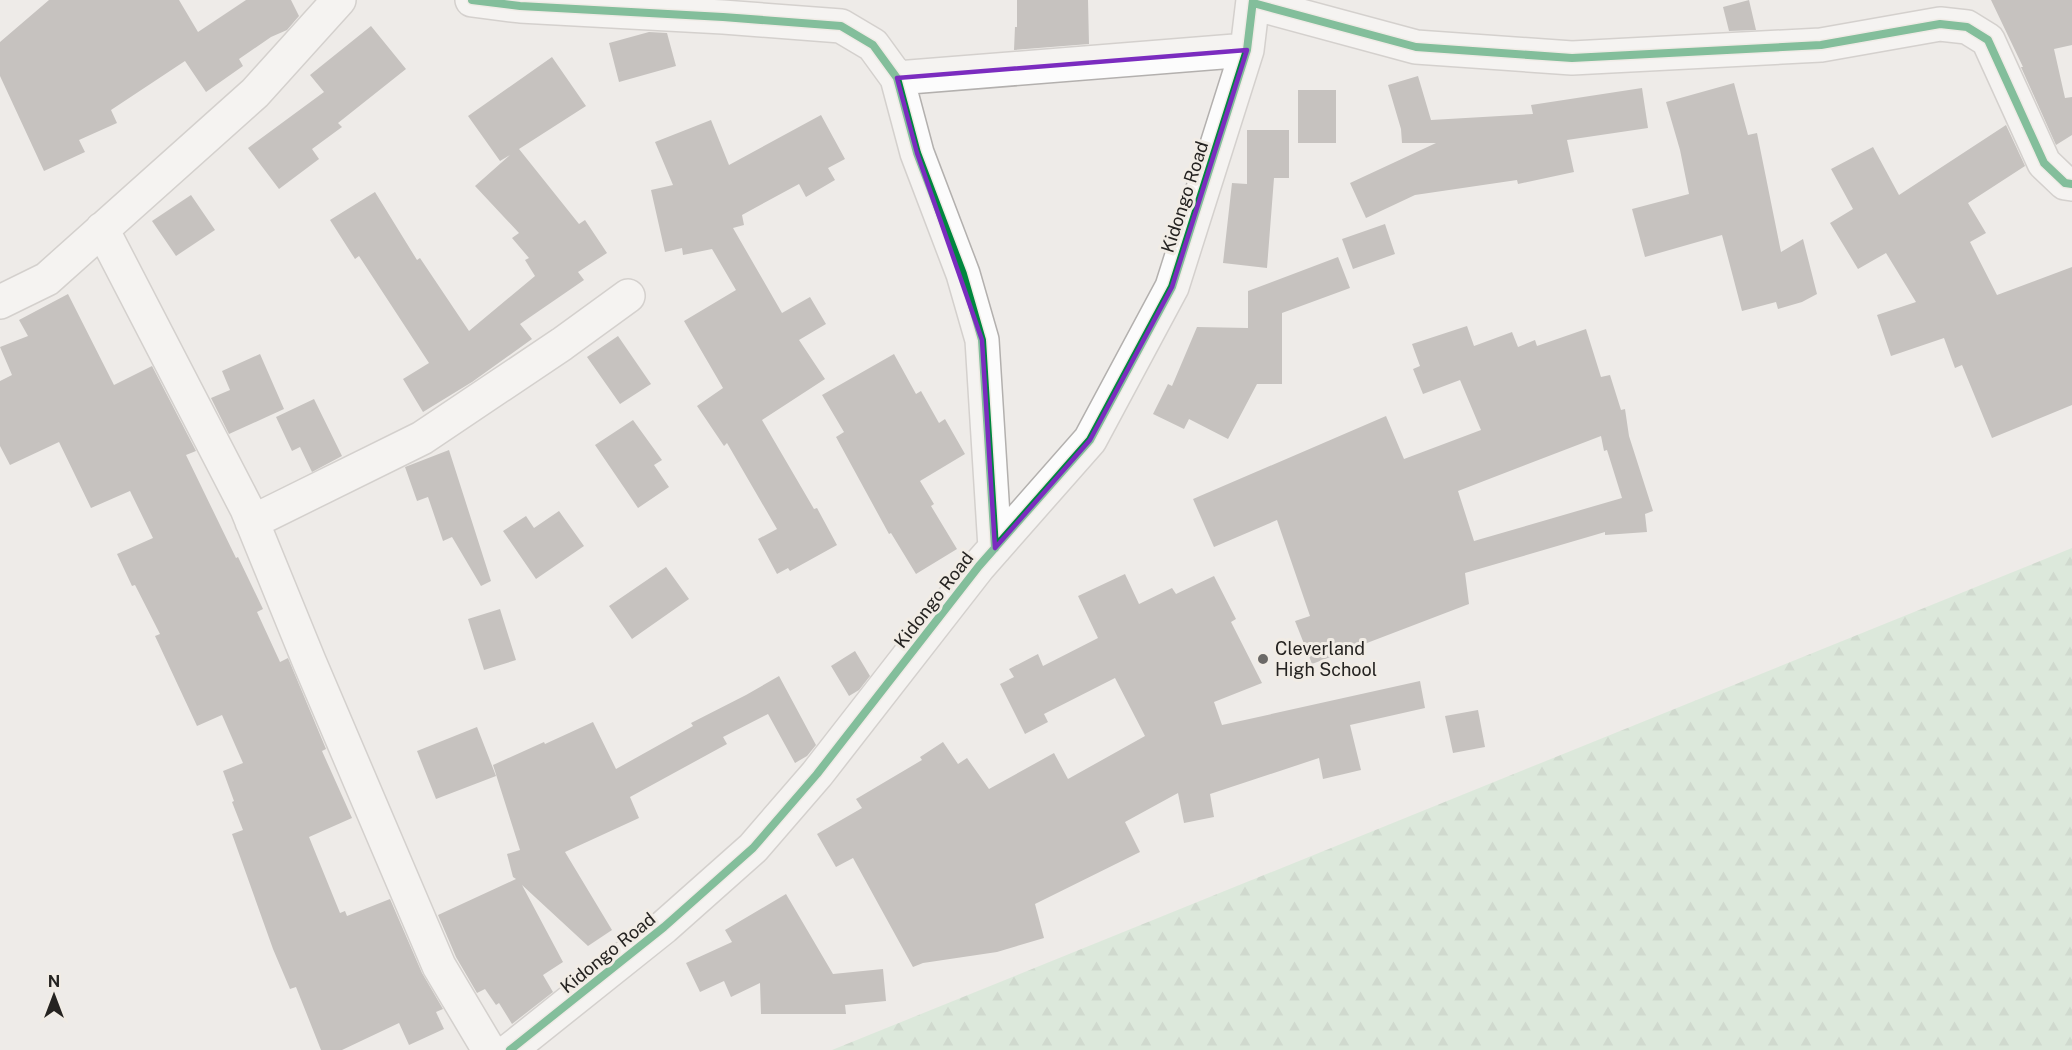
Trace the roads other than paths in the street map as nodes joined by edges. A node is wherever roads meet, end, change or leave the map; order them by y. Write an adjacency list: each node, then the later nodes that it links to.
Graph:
1 (339, 0): 7 (street)
2 (472, 0): 5 (street)
3 (1253, 2): 4 (street, Kidongo Road); 6 (street)
4 (1247, 50): 5 (street); 11 (street, Kidongo Road)
5 (897, 78): 11 (street)
6 (2072, 184)
7 (102, 229): 9 (street); 10 (street)
8 (628, 296): 10 (street)
9 (0, 302)
10 (252, 522): 12 (street)
11 (995, 548): 13 (street, Kidongo Road)
12 (489, 1050)
13 (510, 1050)

